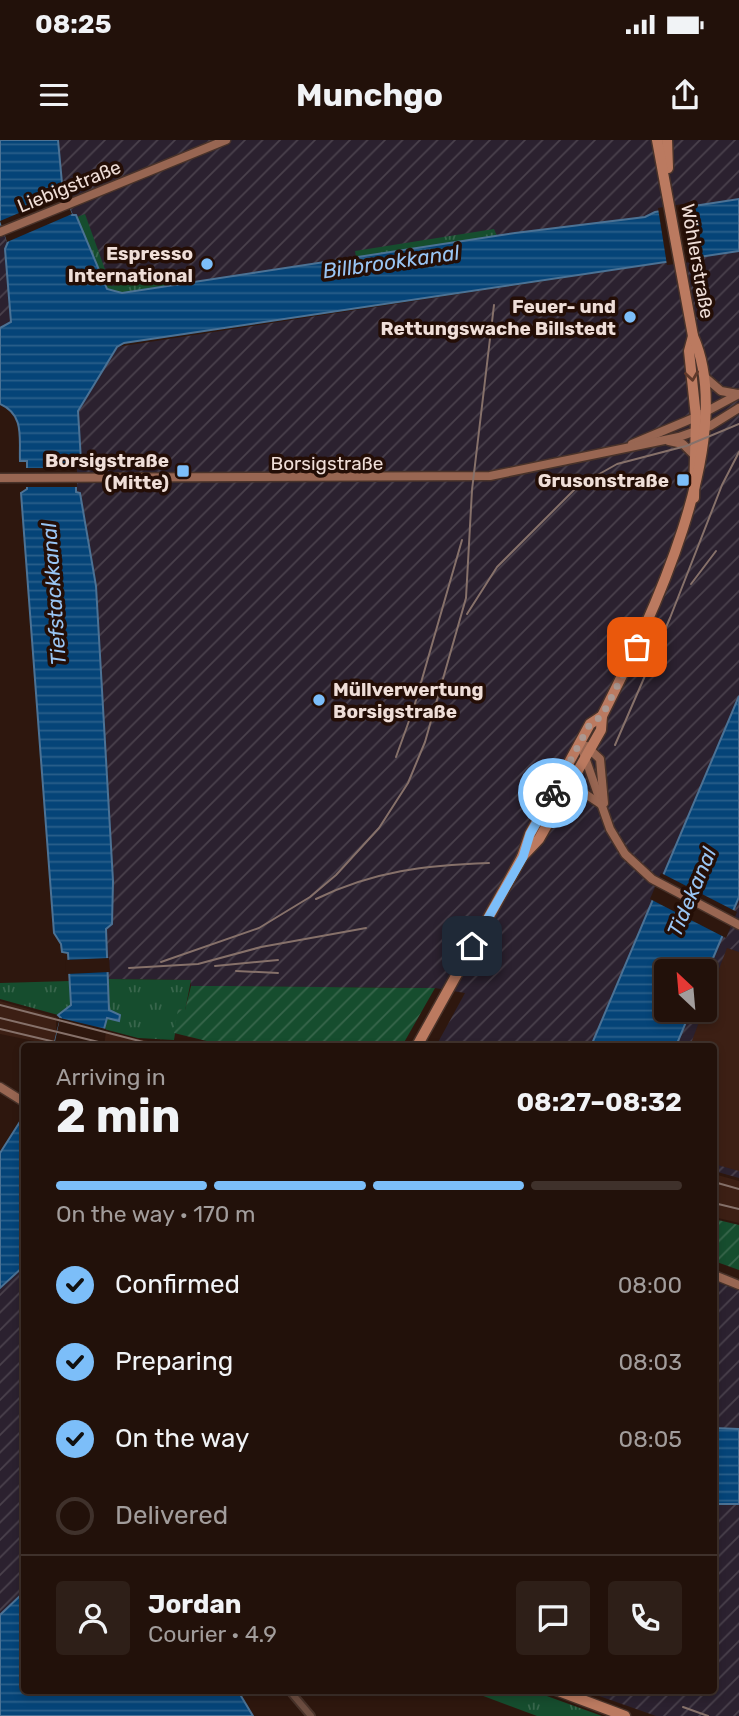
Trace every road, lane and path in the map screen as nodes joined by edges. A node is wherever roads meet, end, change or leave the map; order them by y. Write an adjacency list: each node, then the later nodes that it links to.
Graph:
1 (226, 140): 5 (main road, Liebigstraße)
2 (657, 140): 4 (main road, Wöhlerstraße)
3 (667, 140): 4 (main road, Wöhlerstraße)
4 (669, 193): 6 (main road, Wöhlerstraße)
5 (1, 232)
6 (693, 335): 7 (main road, Wöhlerstraße); 11 (main road, Wöhlerstraße, one-way to 11)
7 (706, 378): 8 (main road); 10 (main road, Wöhlerstraße)
8 (738, 394): 10 (main road, Borsigstraße)
9 (739, 408): 12 (main road, Borsigstraße)
10 (709, 410): 11 (main road, Borsigstraße); 12 (main road, Wöhlerstraße)
11 (696, 417): 13 (main road); 15 (main road, Borsigstraße)
12 (710, 426): 13 (main road, Borsigstraße); 18 (main road)
13 (696, 431): 14 (main road, Borsigstraße); 16 (main road)
14 (666, 440): 15 (main road, Borsigstraße); 16 (main road)
15 (626, 446): 17 (main road, Borsigstraße)
16 (695, 456): 18 (main road)
17 (0, 478)
18 (694, 498): 19 (main road)
19 (602, 716): 20 (main road); 21 (main road)
20 (580, 743): 21 (main road); 24 (main road)
21 (589, 754): 22 (main road); 23 (main road)
22 (563, 800): 23 (main road); 24 (main road)
23 (604, 806): 25 (main road)
24 (523, 857): 26 (main road)
25 (738, 925)
26 (419, 1043)
27 (2, 1088): 28 (street); 29 (main road)
28 (0, 1098)
29 (21, 1099)
30 (717, 1276): 31 (main road)
31 (739, 1285)
32 (292, 1694): 34 (street)
33 (567, 1694): 35 (main road)
34 (311, 1716)
35 (625, 1716)

